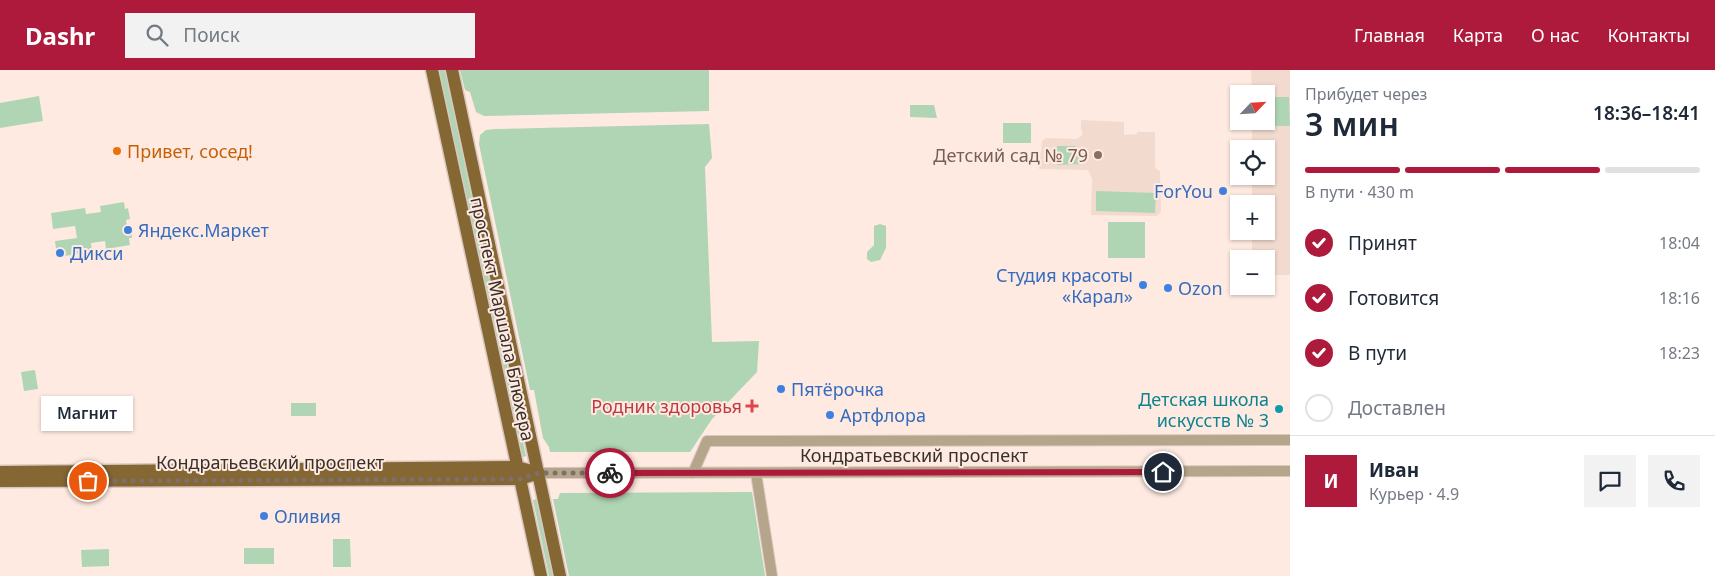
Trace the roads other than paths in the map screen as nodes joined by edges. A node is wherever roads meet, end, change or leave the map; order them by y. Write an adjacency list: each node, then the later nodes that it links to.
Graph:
1 (432, 70): 6 (main road, проспект Маршала Блюхера)
2 (452, 70): 7 (main road, проспект Маршала Блюхера)
3 (1290, 440): 8 (street)
4 (1290, 471): 9 (street, Кондратьевский проспект)
5 (0, 472): 6 (main road, Кондратьевский проспект)
6 (518, 473): 7 (main road, Кондратьевский проспект); 10 (main road, Кондратьевский проспект); 11 (main road, проспект Маршала Блюхера)
7 (539, 473): 8 (street, Кондратьевский проспект); 12 (main road, проспект Маршала Блюхера)
8 (693, 473): 9 (street, Кондратьевский проспект)
9 (756, 473): 13 (street)
10 (0, 481)
11 (541, 576)
12 (560, 576)
13 (772, 576)

